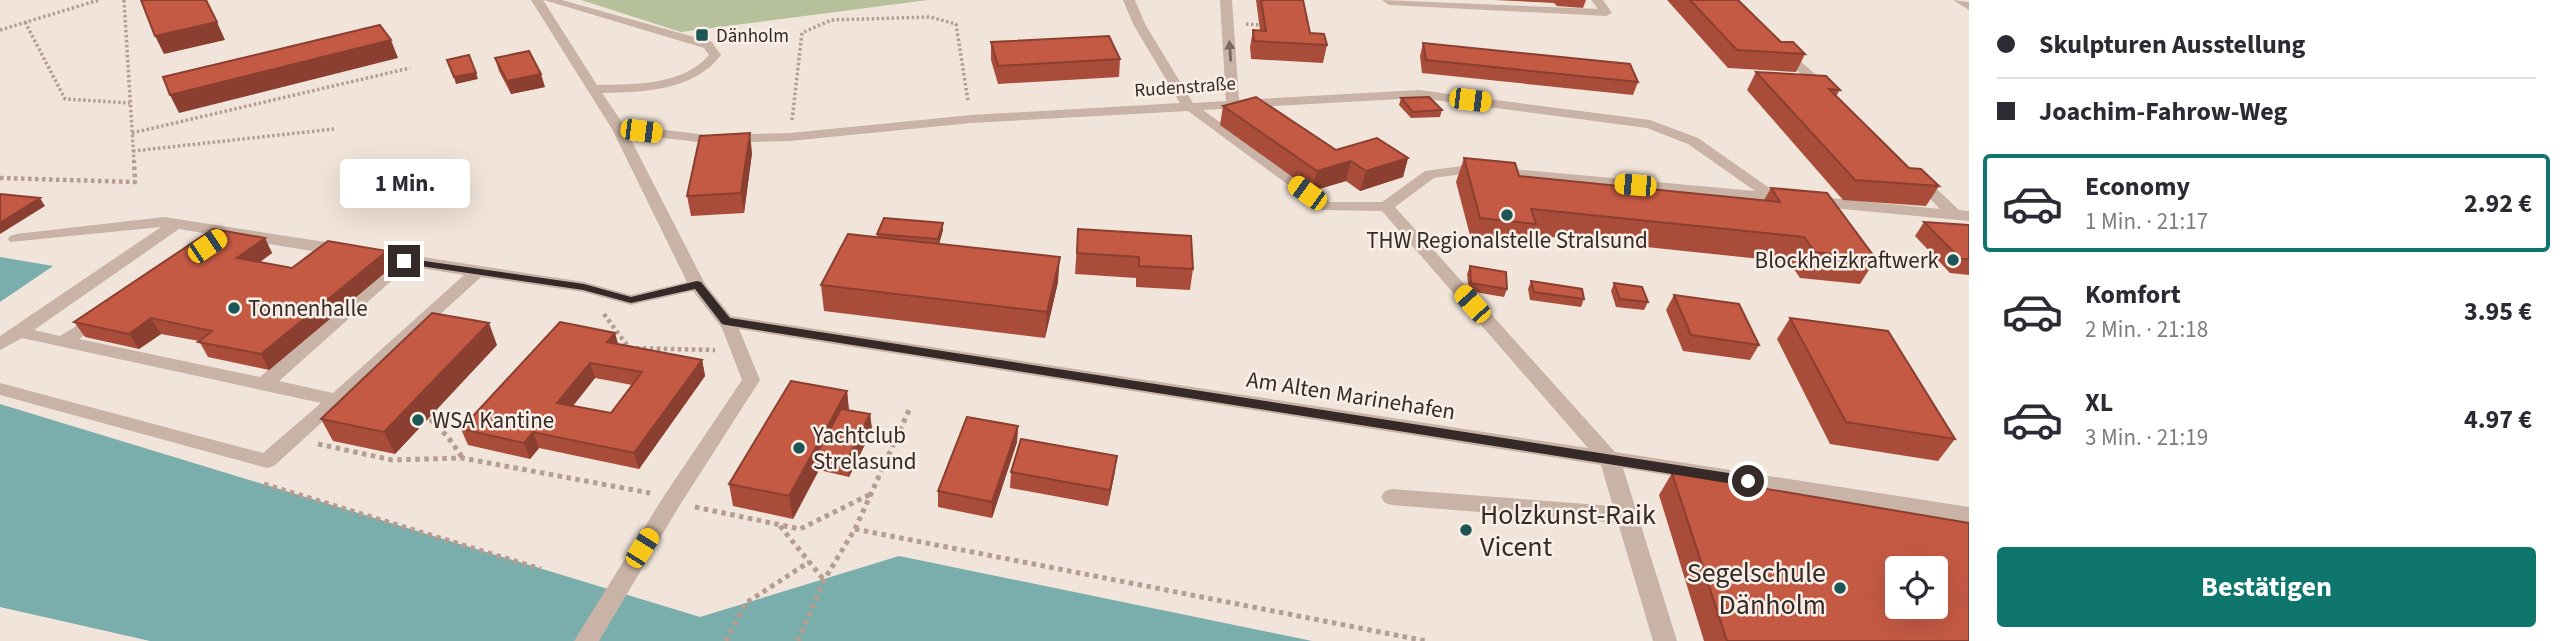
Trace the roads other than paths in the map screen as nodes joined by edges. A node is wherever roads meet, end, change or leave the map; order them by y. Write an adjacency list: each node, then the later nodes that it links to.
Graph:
1 (537, 0): 10 (street)
2 (551, 0): 10 (street)
3 (1129, 0): 13 (street)
4 (1226, 0): 11 (street, one-way to 4)
5 (1388, 0): 6 (street)
6 (1597, 0)
7 (1959, 0): 8 (street)
8 (1969, 7)
9 (1769, 37): 12 (street)
10 (595, 89): 14 (street)
11 (1233, 102): 13 (street, Rudenstraße); 16 (street, Rudenstraße)
12 (1838, 103)
13 (1188, 105): 14 (street, Rudenstraße); 17 (street)
14 (619, 129): 25 (street)
15 (1906, 168): 18 (street)
16 (1788, 199): 17 (street, Rudenstraße); 18 (street, Rudenstraße)
17 (1386, 206): 34 (street)
18 (1962, 215)
19 (176, 223): 20 (street); 21 (street); 28 (street)
20 (228, 232): 22 (street); 23 (street)
21 (16, 239)
22 (206, 247)
23 (404, 261): 24 (street); 31 (street)
24 (477, 272): 25 (street); 33 (street)
25 (697, 285): 27 (street)
26 (118, 305): 29 (street)
27 (726, 321): 34 (street, Am Alten Marinehafen); 38 (street)
28 (19, 332): 29 (street); 30 (street)
29 (63, 342): 31 (street)
30 (0, 344)
31 (264, 384): 33 (street)
32 (0, 389): 33 (street)
33 (337, 400)
34 (1610, 460): 36 (street); 37 (street, Am Alten Marinehafen)
35 (1392, 496): 36 (street)
36 (1627, 515): 39 (street)
37 (1969, 515)
38 (586, 641)
39 (1665, 641)

